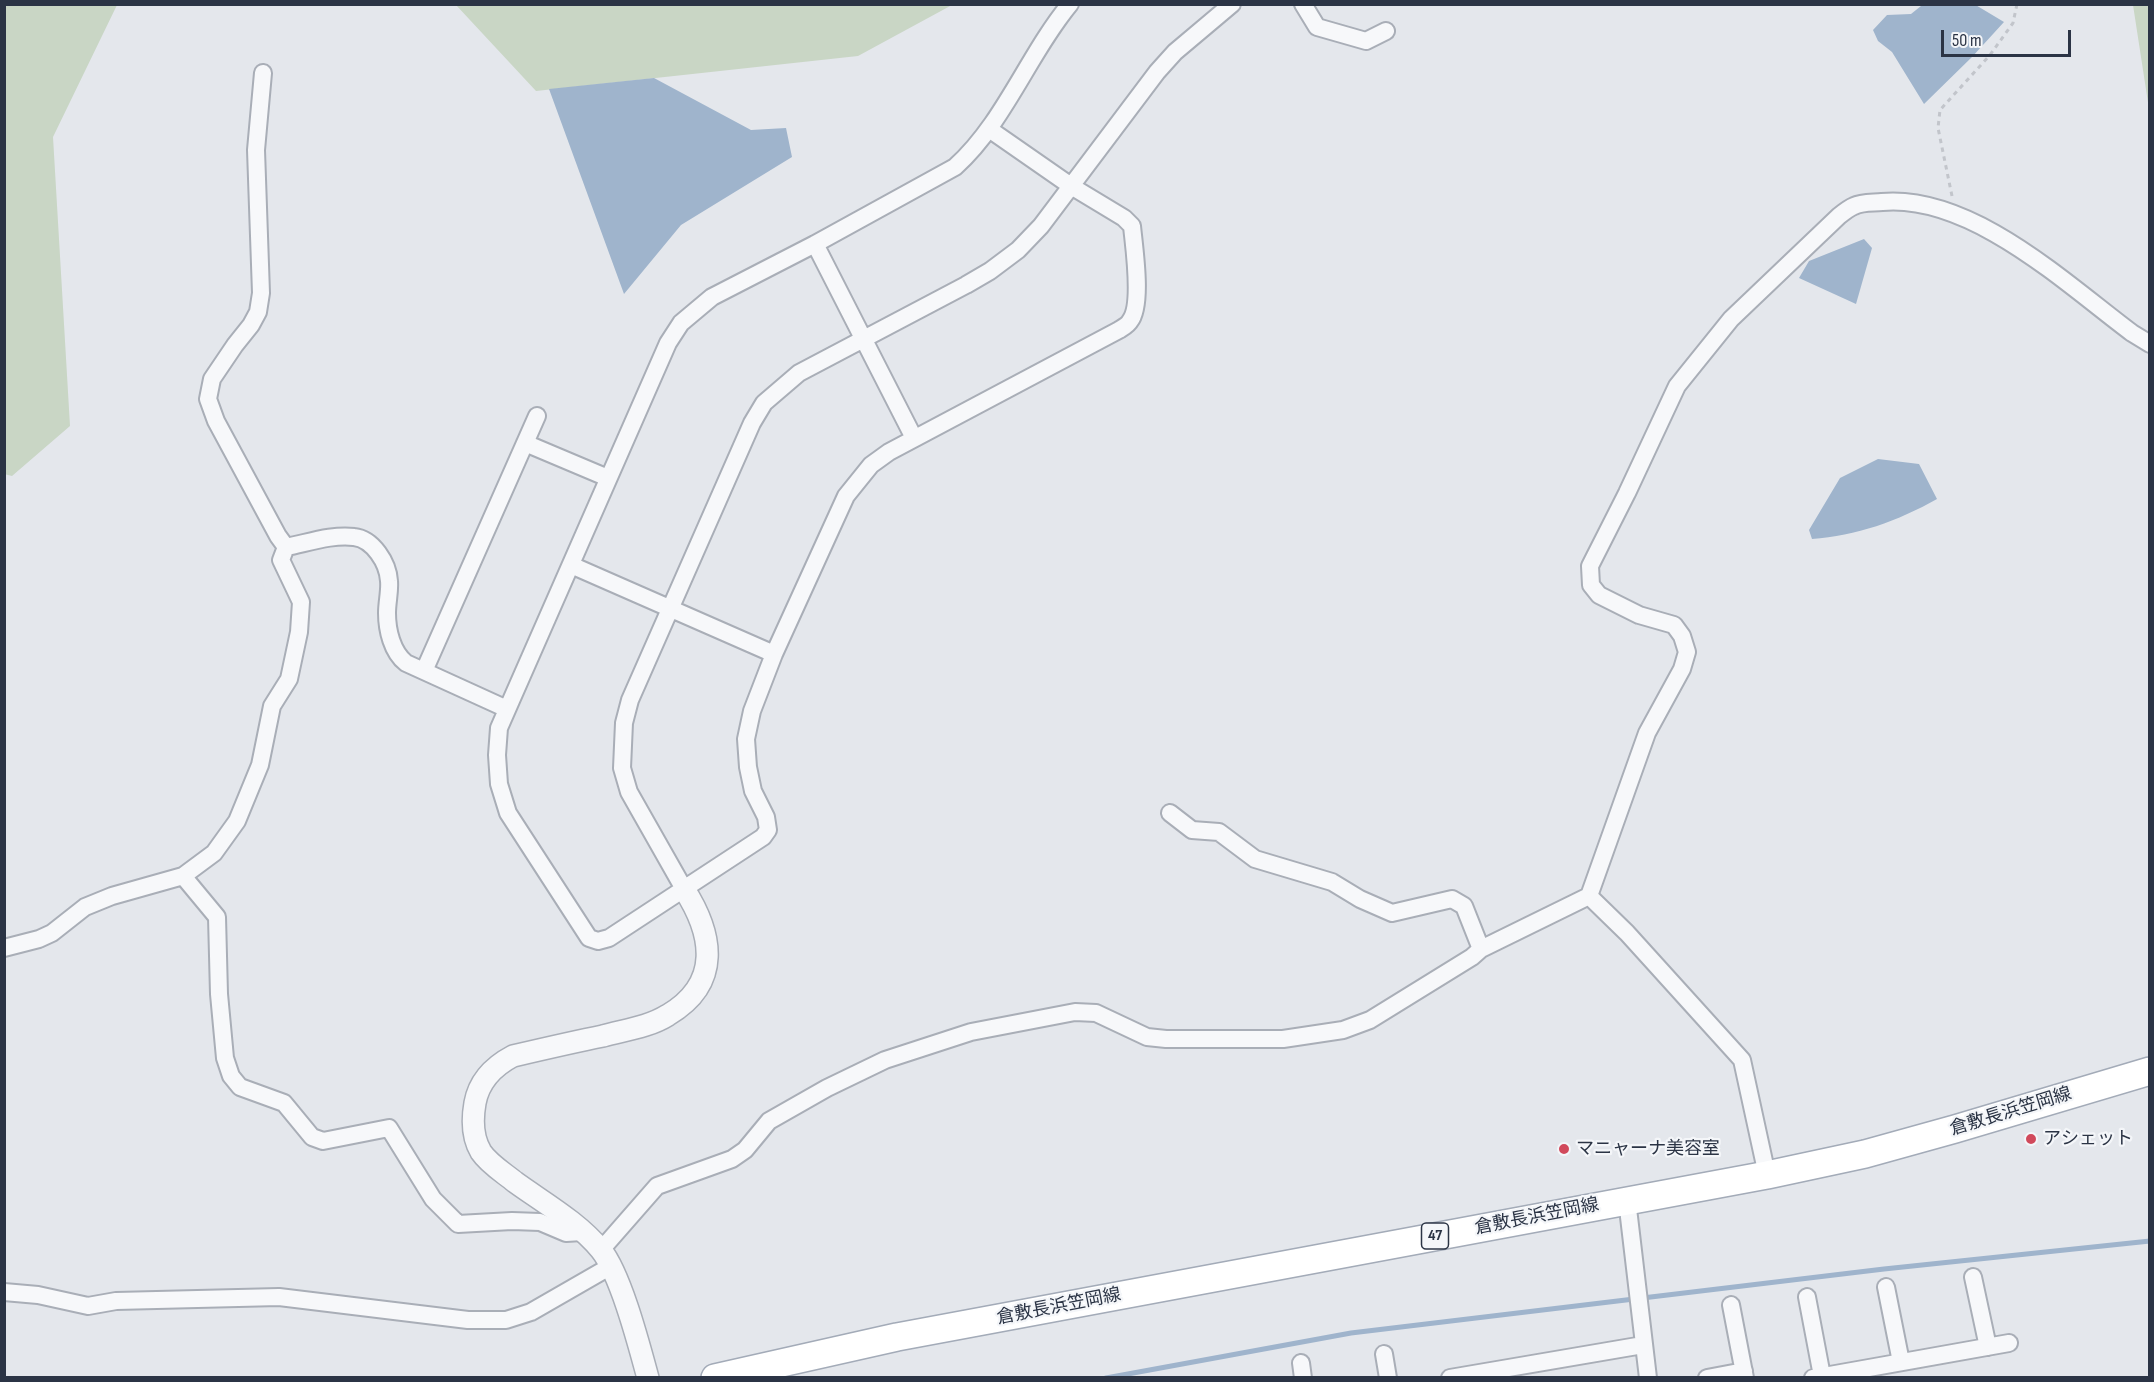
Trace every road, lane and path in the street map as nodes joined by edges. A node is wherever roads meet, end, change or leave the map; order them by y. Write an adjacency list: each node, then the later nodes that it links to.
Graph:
1 (1070, 4): 7 (street)
2 (1232, 4): 8 (street)
3 (1304, 4): 5 (street)
4 (2017, 4): 9 (path)
5 (1386, 31)
6 (263, 73): 17 (street)
7 (989, 129): 8 (street); 10 (street)
8 (1071, 186): 11 (street); 14 (street)
9 (1956, 214): 12 (street); 26 (street)
10 (815, 244): 11 (street); 16 (street)
11 (864, 339): 14 (street); 19 (street)
12 (2150, 344)
13 (537, 416): 15 (street)
14 (914, 438): 20 (street)
15 (525, 443): 16 (street); 21 (street)
16 (608, 478): 18 (street)
17 (286, 546): 21 (street); 24 (street)
18 (571, 565): 19 (street); 22 (street)
19 (670, 607): 20 (street); 25 (street)
20 (774, 654): 25 (street)
21 (424, 671): 22 (street)
22 (507, 709): 25 (street)
23 (1170, 813): 28 (street)
24 (183, 876): 27 (street); 32 (street)
25 (684, 889): 32 (street)
26 (1589, 896): 28 (street); 30 (street)
27 (4, 948)
28 (1481, 949): 33 (street)
29 (2150, 1071): 30 (main road, 倉敷長浜笠岡線 / 47)
30 (1767, 1175): 31 (main road, 倉敷長浜笠岡線 / 47)
31 (1627, 1200): 40 (street); 46 (main road, 倉敷長浜笠岡線 / 47)
32 (582, 1232): 33 (street)
33 (606, 1258): 36 (street); 47 (street)
34 (1972, 1277): 41 (street)
35 (1886, 1287): 43 (street)
36 (4, 1292)
37 (1806, 1297): 53 (street)
38 (1731, 1305): 45 (street)
39 (2009, 1343): 41 (street)
40 (1643, 1345): 44 (street); 51 (street)
41 (1988, 1347): 43 (street)
42 (1384, 1354): 49 (street)
43 (1901, 1362): 53 (street)
44 (1511, 1372): 50 (street)
45 (1744, 1374): 52 (street)
46 (742, 1375): 48 (main road, 倉敷長浜笠岡線 / 47)
47 (648, 1377)
48 (715, 1377)
49 (1388, 1377)
50 (1450, 1377)
51 (1648, 1377)
52 (1707, 1377)
53 (1817, 1377)

